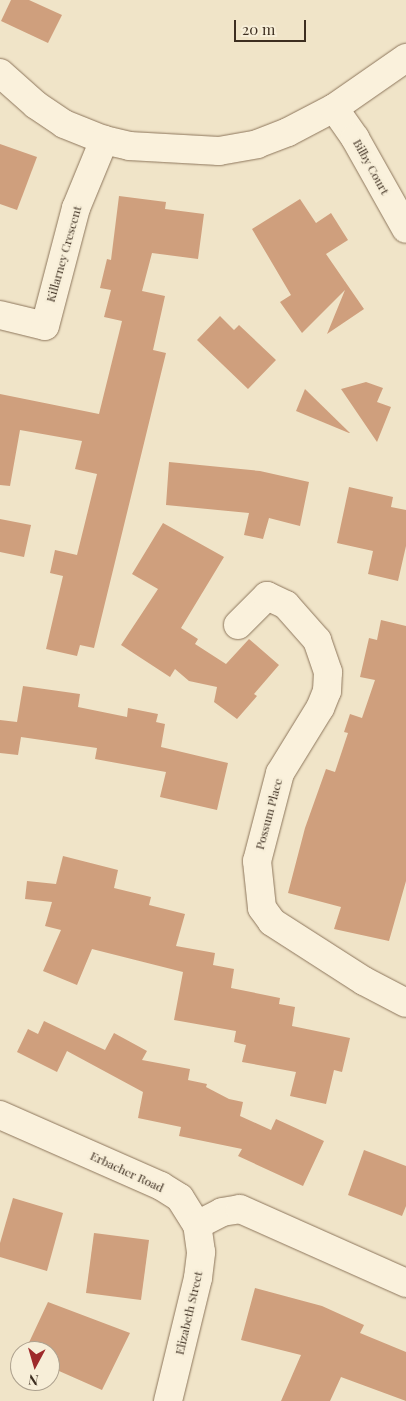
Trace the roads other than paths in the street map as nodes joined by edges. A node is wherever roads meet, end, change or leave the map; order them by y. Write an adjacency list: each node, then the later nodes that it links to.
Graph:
1 (406, 58): 3 (street)
2 (0, 73): 4 (street)
3 (334, 108): 4 (street); 5 (street, Bilby Court)
4 (104, 140): 6 (street, Killarney Crescent)
5 (406, 228)
6 (0, 314)
7 (238, 625): 8 (street, Possum Place)
8 (406, 1003)
9 (0, 1115): 10 (street, Erbacher Road)
10 (198, 1225): 11 (street); 12 (street, Elizabeth Street)
11 (406, 1283)
12 (168, 1401)

